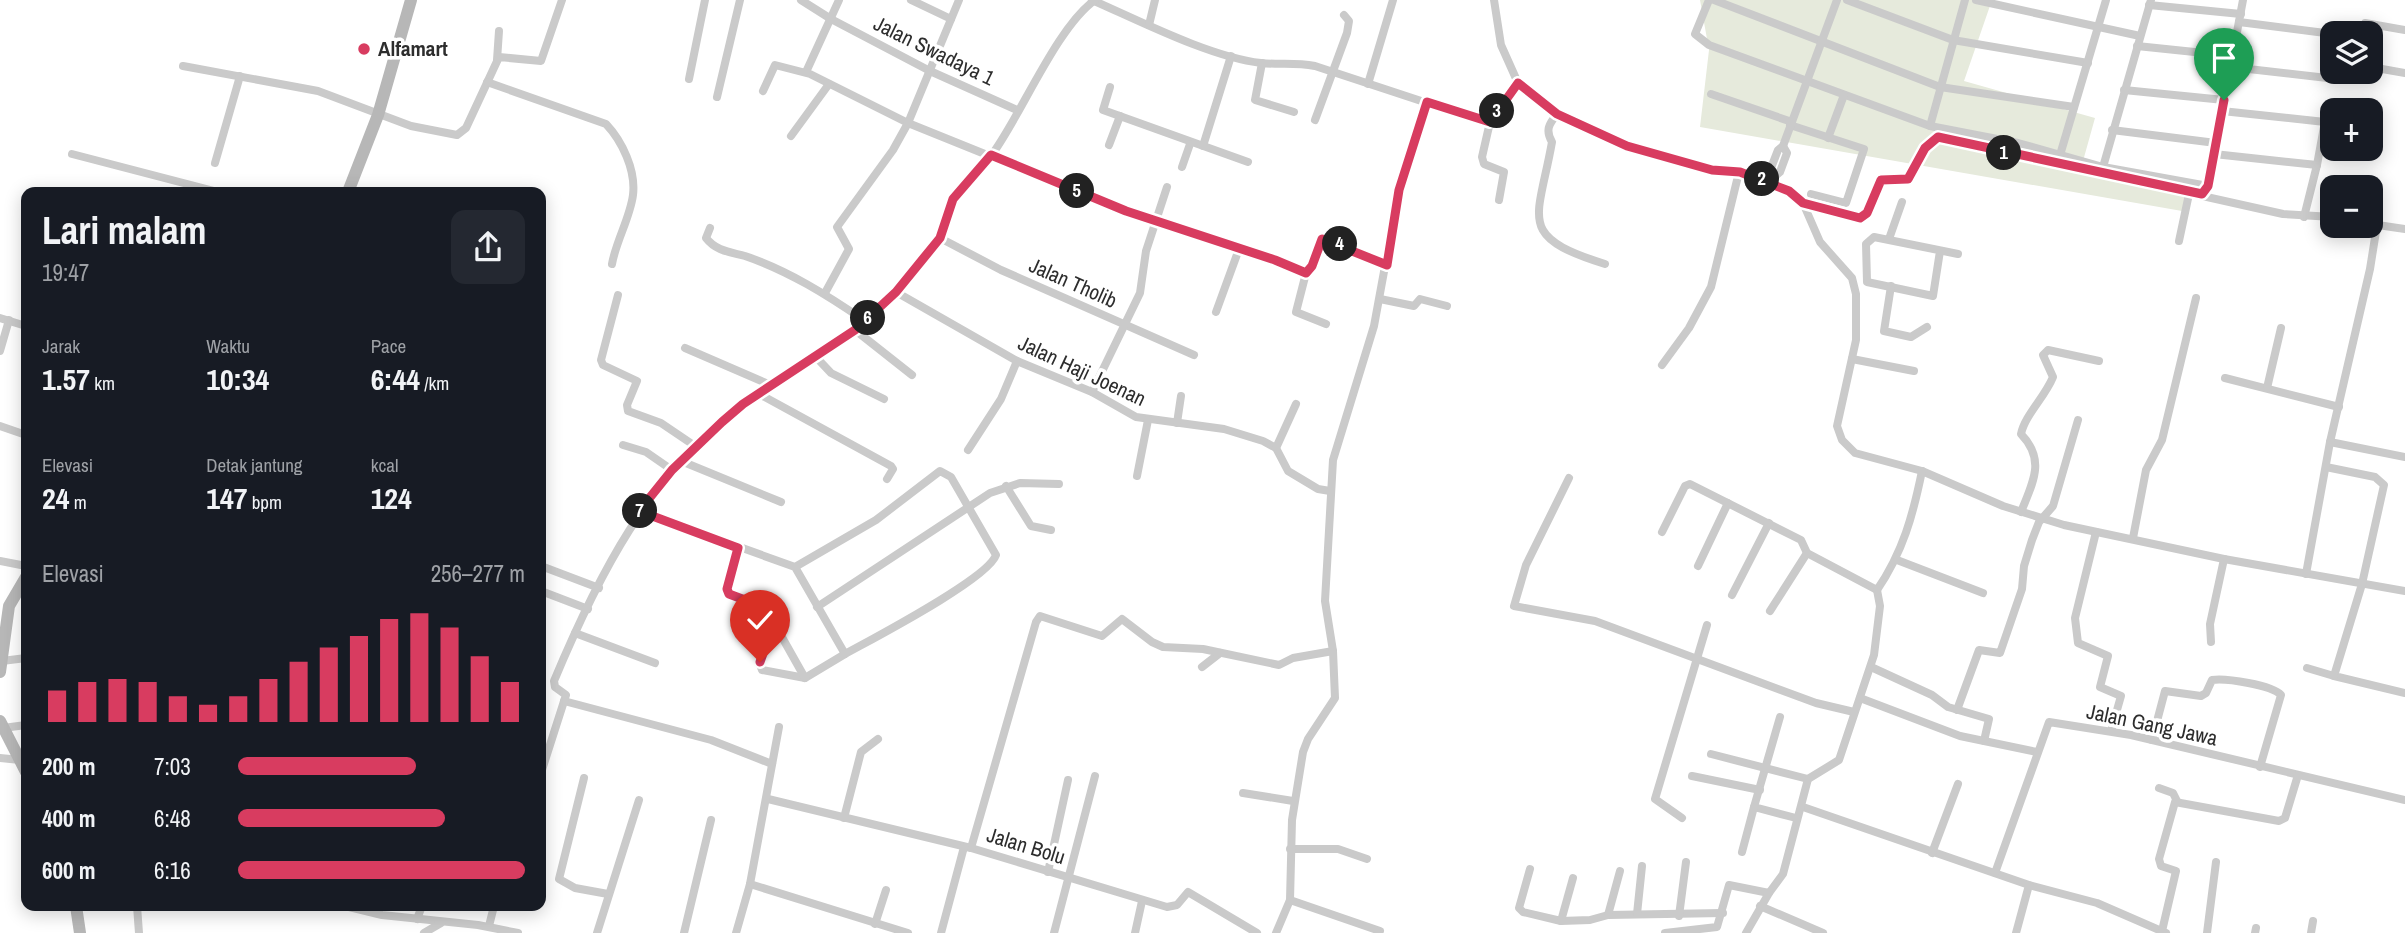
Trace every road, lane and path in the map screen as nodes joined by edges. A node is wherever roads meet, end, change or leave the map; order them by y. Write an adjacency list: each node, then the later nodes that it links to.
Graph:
1 (411, 0): 69 (street)
2 (562, 0): 37 (street)
3 (705, 0): 49 (street)
4 (740, 0): 61 (street)
5 (801, 0): 23 (street, Jalan Swadaya 1)
6 (839, 0): 23 (street)
7 (911, 0): 24 (street)
8 (959, 0): 24 (street)
9 (1094, 0): 25 (street); 65 (street)
10 (1155, 0): 25 (street)
11 (1393, 0): 54 (street)
12 (1494, 0): 52 (street)
13 (1712, 0): 33 (street); 50 (street)
14 (1837, 0): 33 (street)
15 (1847, 0): 32 (street)
16 (1965, 0): 32 (street)
17 (1976, 0): 27 (street)
18 (2106, 0): 27 (street)
19 (2243, 0): 22 (street)
20 (2150, 2): 22 (street); 31 (street)
21 (1343, 15): 45 (street)
22 (2240, 18): 30 (street); 36 (street)
23 (831, 19): 43 (street, Jalan Swadaya 1); 44 (street)
24 (951, 19): 43 (street)
25 (1149, 25): 35 (street)
26 (2383, 26): 28 (street)
27 (2099, 28): 31 (street); 39 (street)
28 (2405, 30)
29 (499, 31): 37 (street)
30 (2320, 32)
31 (2140, 36): 34 (street)
32 (1953, 40): 39 (street); 56 (street)
33 (1821, 43): 50 (street); 56 (street)
34 (2137, 46): 36 (street); 57 (street)
35 (1231, 56): 38 (street); 83 (street)
36 (2232, 56): 41 (street)
37 (497, 60): 51 (street)
38 (1262, 63): 45 (street); 67 (street)
39 (2088, 63): 64 (street)
40 (183, 66): 47 (street)
41 (2231, 67): 48 (street); 62 (street)
42 (2383, 69): 46 (street)
43 (930, 71): 65 (street, Jalan Swadaya 1); 74 (street)
44 (806, 72): 53 (street); 58 (street)
45 (1332, 72): 54 (street); 71 (street)
46 (2405, 74)
47 (240, 76): 69 (street); 90 (street)
48 (2320, 77)
49 (689, 79)
50 (1807, 81): 60 (street); 75 (street)
51 (487, 82): 69 (street); 119 (street)
52 (1518, 83): 68 (street); 73 (street)
53 (829, 84): 74 (street); 78 (street)
54 (1368, 84): 63 (street)
55 (1110, 87): 70 (street)
56 (1940, 87): 64 (street); 76 (street)
57 (2124, 90): 62 (street); 77 (street)
58 (763, 91)
59 (1712, 94): 75 (street)
60 (1844, 94): 76 (street); 79 (street)
61 (717, 97)
62 (2224, 100): 66 (street)
63 (1427, 102): 73 (street); 121 (street)
64 (2074, 107): 88 (street)
65 (1017, 110): 87 (street)
66 (2222, 111): 72 (street); 80 (street)
67 (1294, 112)
68 (1557, 114): 94 (street); 120 (street)
69 (378, 115): 98 (street)
70 (1120, 116): 81 (street); 82 (street)
71 (1315, 120)
72 (2320, 121)
73 (1490, 122): 103 (street)
74 (908, 123): 87 (street); 127 (street)
75 (1791, 123): 79 (street); 95 (street)
76 (1930, 126): 88 (street)
77 (2112, 130): 80 (street); 93 (street)
78 (791, 136)
79 (1828, 138): 100 (street)
80 (2216, 143): 85 (street)
81 (1190, 144): 83 (street); 92 (street)
82 (1108, 145)
83 (1203, 146): 89 (street)
84 (2320, 153): 91 (street)
85 (2214, 154): 91 (street); 96 (street)
86 (72, 155): 97 (street)
87 (991, 155): 108 (street); 112 (street)
88 (2060, 155): 93 (street)
89 (1248, 162)
90 (215, 163)
91 (2318, 165): 107 (street)
92 (1182, 167)
93 (2103, 167): 96 (street)
94 (1740, 172): 95 (street); 147 (street)
95 (1773, 178): 105 (street)
96 (2208, 186): 102 (street)
97 (198, 187)
98 (350, 187)
99 (1167, 187): 108 (street)
100 (1811, 194)
101 (2189, 194): 102 (street); 105 (street); 115 (street)
102 (2202, 194): 107 (street)
103 (1499, 200)
104 (1902, 202): 114 (street)
105 (1803, 203): 124 (street)
106 (2320, 215): 107 (street)
107 (2304, 217)
108 (1158, 222): 116 (street); 136 (street)
109 (2383, 226): 111 (street)
110 (710, 228): 127 (street)
111 (2405, 229)
112 (940, 238): 126 (street); 136 (street, Jalan Tholib)
113 (2372, 238): 158 (street)
114 (1889, 239): 117 (street); 122 (street)
115 (2179, 240)
116 (1239, 249): 123 (street); 132 (street)
117 (1940, 251): 118 (street); 125 (street)
118 (1958, 254)
119 (612, 264)
120 (1605, 264)
121 (1387, 265): 123 (street); 130 (street)
122 (1866, 272): 124 (street); 125 (street)
123 (1306, 273): 135 (street)
124 (1852, 278): 144 (street)
125 (1891, 286): 137 (street)
126 (896, 292): 134 (street); 145 (street, Jalan Haji Joenan)
127 (825, 293): 134 (street)
128 (618, 295): 166 (street)
129 (2196, 298): 190 (street)
130 (1380, 299): 131 (street); 179 (street)
131 (1447, 306)
132 (1216, 312)
133 (5, 319): 141 (street)
134 (866, 321): 139 (street)
135 (1326, 324)
136 (1125, 326): 142 (street, Jalan Tholib); 153 (street)
137 (1927, 327)
138 (2281, 328): 152 (street)
139 (855, 330): 143 (street); 149 (street)
140 (685, 348): 151 (street)
141 (0, 351)
142 (1194, 355)
143 (816, 356): 151 (street); 156 (street)
144 (1852, 359): 148 (street); 173 (street)
145 (1017, 361): 153 (street, Jalan Haji Joenan); 168 (street)
146 (2099, 361): 184 (street)
147 (1662, 365)
148 (1914, 371)
149 (912, 374)
150 (2225, 378): 152 (street)
151 (773, 386): 154 (street)
152 (2267, 388): 158 (street)
153 (1092, 392): 159 (street, Jalan Haji Joenan)
154 (761, 395): 166 (street); 176 (street)
155 (1181, 396): 161 (street)
156 (884, 399)
157 (1296, 404): 167 (street)
158 (2339, 407): 164 (street)
159 (1148, 420): 161 (street, Jalan Haji Joenan); 174 (street)
160 (2078, 420): 185 (street)
161 (1177, 423): 167 (street, Jalan Haji Joenan)
162 (0, 426): 163 (street)
163 (21, 433)
164 (2330, 442): 169 (street); 171 (street)
165 (623, 445): 172 (street)
166 (695, 446): 170 (street)
167 (1276, 449): 179 (street, Jalan Haji Joenan)
168 (968, 450)
169 (2405, 457)
170 (681, 461): 172 (street); 180 (street)
171 (2326, 467): 200 (street); 202 (street)
172 (672, 470): 183 (street)
173 (1922, 471): 184 (street); 194 (street)
174 (1137, 476)
175 (1569, 478): 220 (street)
176 (887, 479)
177 (1059, 484): 178 (street)
178 (1006, 486): 182 (street); 187 (street)
179 (1330, 491): 217 (street)
180 (781, 502)
181 (1728, 503): 186 (street); 188 (street); 197 (street)
182 (967, 508): 198 (street); 210 (street); 219 (street)
183 (639, 511): 191 (street); 203 (street)
184 (2021, 512): 185 (street)
185 (2042, 518): 189 (street); 232 (street)
186 (1769, 523): 192 (street); 208 (street)
187 (1051, 530)
188 (1662, 532)
189 (2096, 532): 190 (street); 238 (street)
190 (2133, 538): 193 (street)
191 (738, 548): 198 (street); 213 (street)
192 (1807, 553): 204 (street); 212 (street)
193 (2224, 559): 200 (street); 216 (street)
194 (1897, 560): 204 (street); 207 (street)
195 (0, 561): 196 (street)
196 (21, 565)
197 (1698, 566)
198 (795, 567): 210 (street)
199 (546, 568): 203 (street)
200 (2306, 575): 202 (street)
201 (21, 584): 209 (street)
202 (2362, 584): 205 (street); 227 (street)
203 (599, 588): 211 (street)
204 (1877, 590): 225 (street)
205 (2405, 592)
206 (546, 593): 211 (street)
207 (1983, 593)
208 (1732, 595)
209 (5, 605): 221 (street)
210 (817, 607): 219 (street)
211 (588, 609): 215 (street)
212 (1770, 611)
213 (774, 623): 228 (street); 228 (street)
214 (1707, 625): 220 (street)
215 (575, 633): 223 (street); 231 (street)
216 (2211, 642)
217 (1333, 651): 218 (street); 264 (street)
218 (1220, 653): 224 (street); 272 (street)
219 (845, 654): 228 (street)
220 (1699, 657): 233 (street); 270 (street)
221 (1, 658): 222 (street)
222 (21, 658)
223 (654, 663)
224 (1202, 667)
225 (1871, 667): 230 (street); 232 (street)
226 (2307, 668): 227 (street)
227 (2334, 676): 229 (street)
228 (805, 678)
229 (2405, 693)
230 (1860, 698): 233 (street); 241 (street)
231 (564, 701): 244 (street); 247 (street)
232 (1957, 710): 241 (street)
233 (1854, 712): 255 (street)
234 (1780, 717): 250 (street)
235 (2, 724): 236 (street); 246 (street)
236 (21, 725)
237 (779, 727): 247 (street)
238 (2111, 731): 240 (street, Jalan Gang Jawa); 242 (street, Jalan Gang Jawa)
239 (878, 739): 269 (street)
240 (2152, 740): 249 (street, Jalan Gang Jawa); 249 (street)
241 (1984, 741): 242 (street)
242 (2036, 752): 283 (street, Jalan Gang Jawa)
243 (1711, 754): 250 (street)
244 (546, 757)
245 (0, 758): 248 (street)
246 (21, 762)
247 (772, 764): 261 (street)
248 (21, 765)
249 (2260, 767): 252 (street, Jalan Gang Jawa)
250 (1764, 769): 255 (street); 259 (street)
251 (1692, 775): 259 (street)
252 (2298, 775): 263 (street, Jalan Gang Jawa); 265 (street)
253 (1095, 776): 284 (street)
254 (584, 778): 290 (street)
255 (1808, 779): 267 (street)
256 (1068, 780): 282 (street)
257 (1958, 784): 275 (street)
258 (2160, 788): 265 (street)
259 (1760, 790): 266 (street)
260 (1243, 793): 264 (street)
261 (768, 799): 269 (street, Jalan Bolu); 286 (street)
262 (639, 800): 290 (street)
263 (2405, 800)
264 (1293, 801): 273 (street)
265 (2177, 801): 313 (street)
266 (1754, 807): 268 (street); 274 (street)
267 (1802, 807): 268 (street); 275 (street)
268 (1796, 817): 289 (street)
269 (844, 818): 272 (street, Jalan Bolu)
270 (1682, 818)
271 (711, 820): 320 (street)
272 (967, 847): 282 (street, Jalan Bolu); 323 (street)
273 (1290, 849): 276 (street); 291 (street)
274 (1742, 852)
275 (1932, 853): 283 (street)
276 (1367, 859)
277 (1686, 862): 302 (street)
278 (2216, 862): 332 (street)
279 (1642, 866): 300 (street)
280 (1531, 869): 304 (street)
281 (1620, 871): 301 (street)
282 (1048, 872): 284 (street, Jalan Bolu)
283 (1995, 873): 287 (street)
284 (1069, 878): 292 (street, Jalan Bolu); 324 (street)
285 (1573, 878): 304 (street)
286 (750, 884): 308 (street); 321 (street)
287 (2029, 885): 313 (street); 331 (street)
288 (886, 890): 308 (street)
289 (1769, 893): 293 (street); 299 (street)
290 (608, 894): 319 (street)
291 (1290, 900): 311 (street); 327 (street)
292 (1142, 901): 325 (street); 326 (street, Jalan Bolu)
293 (1760, 906): 310 (street); 329 (street)
294 (78, 911): 314 (street)
295 (137, 911): 315 (street)
296 (366, 911): 303 (street)
297 (420, 911): 303 (street)
298 (493, 911): 309 (street)
299 (1723, 913): 302 (street); 312 (street)
300 (1637, 914): 301 (street); 302 (street)
301 (1608, 915): 304 (street)
302 (1679, 916)
303 (418, 919): 306 (street)
304 (1560, 921)
305 (2313, 921): 333 (street)
306 (441, 923): 307 (street); 316 (street)
307 (464, 923): 309 (street); 317 (street)
308 (875, 924): 322 (street)
309 (489, 926): 318 (street)
310 (1808, 930): 330 (street)
311 (1380, 931)
312 (1703, 931): 328 (street)
313 (2164, 932)
314 (80, 933)
315 (139, 933)
316 (424, 933)
317 (463, 933)
318 (518, 933)
319 (597, 933)
320 (684, 933)
321 (736, 933)
322 (908, 933)
323 (941, 933)
324 (1054, 933)
325 (1135, 933)
326 (1257, 933)
327 (1276, 933)
328 (1665, 933)
329 (1746, 933)
330 (1823, 933)
331 (2016, 933)
332 (2207, 933)
333 (2311, 933)

